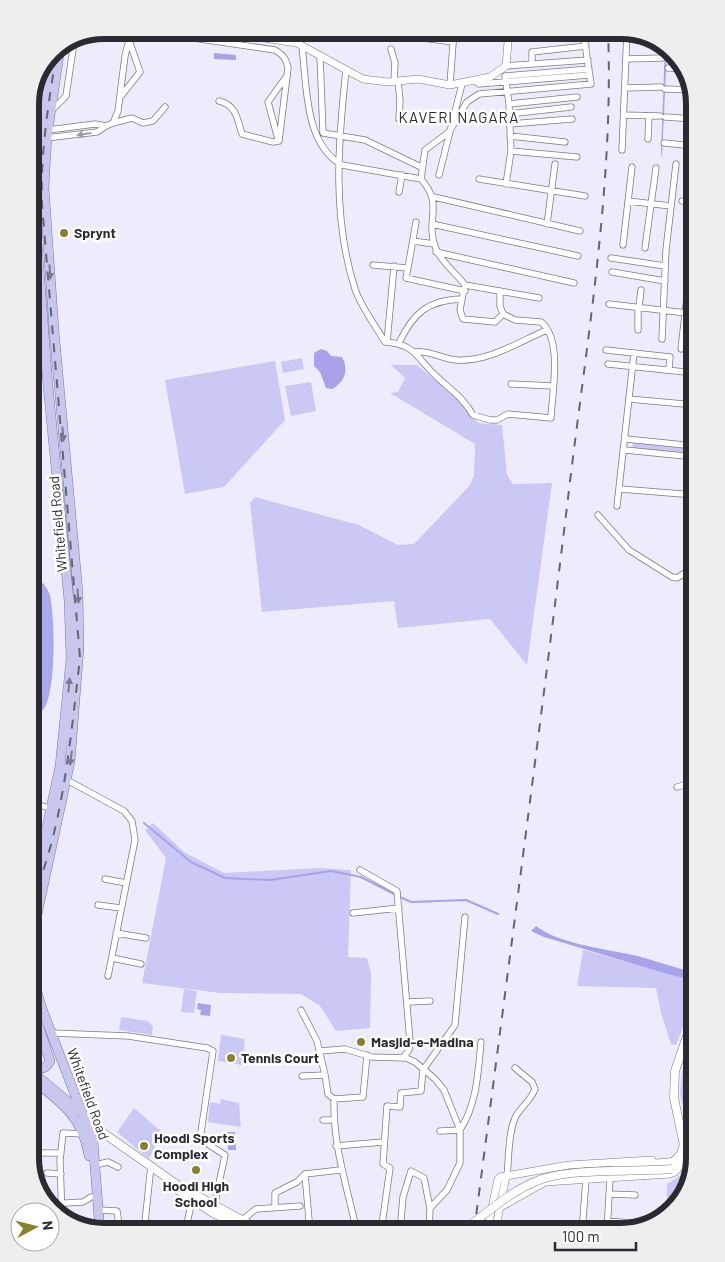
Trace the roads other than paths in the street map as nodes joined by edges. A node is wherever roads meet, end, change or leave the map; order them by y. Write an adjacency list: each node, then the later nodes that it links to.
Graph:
1 (130, 39): 11 (street)
2 (200, 39): 29 (street)
3 (265, 39): 12 (street)
4 (302, 39): 12 (street)
5 (430, 39): 10 (street)
6 (453, 39): 10 (street)
7 (509, 39): 22 (street)
8 (585, 39): 14 (street)
9 (627, 39): 19 (street)
10 (453, 42): 35 (street)
11 (130, 43): 41 (street); 41 (street)
12 (300, 45): 16 (street); 71 (street)
13 (73, 46): 49 (street)
14 (586, 46): 20 (street); 21 (street)
15 (392, 49): 31 (street)
16 (320, 56): 26 (street); 61 (street)
17 (59, 57): 49 (main road, Whitefield Road)
18 (662, 58): 19 (street)
19 (626, 59): 37 (street)
20 (588, 60): 21 (street); 28 (street)
21 (532, 64): 22 (street)
22 (506, 66): 33 (street)
23 (668, 68): 24 (street)
24 (675, 68)
25 (48, 70): 45 (main road, Whitefield Road)
26 (346, 70): 31 (street); 61 (street)
27 (567, 70): 28 (street); 30 (street); 32 (street)
28 (589, 72): 30 (street); 36 (street)
29 (287, 76): 64 (street); 64 (street)
30 (567, 77): 32 (street); 36 (street)
31 (396, 81): 35 (street); 53 (street)
32 (506, 82): 33 (street); 39 (street)
33 (477, 83): 34 (street); 40 (street)
34 (462, 84): 35 (street); 59 (street)
35 (450, 85)
36 (567, 86): 39 (street)
37 (625, 88): 38 (street); 51 (street)
38 (685, 89)
39 (508, 93): 40 (street); 46 (street)
40 (479, 94): 59 (street)
41 (121, 96): 56 (street)
42 (577, 97): 46 (street)
43 (219, 101): 64 (street)
44 (39, 102): 45 (street)
45 (43, 103): 58 (main road, Whitefield Road)
46 (509, 104): 50 (street)
47 (165, 107): 56 (street)
48 (571, 108): 50 (street)
49 (51, 111): 60 (main road, Whitefield Road)
50 (509, 114): 57 (street)
51 (624, 115): 52 (street); 68 (street)
52 (648, 116): 54 (street); 63 (street)
53 (399, 118)
54 (686, 118)
55 (572, 119): 57 (street)
56 (113, 122): 60 (street)
57 (510, 124): 62 (street)
58 (39, 130)
59 (449, 132): 74 (street); 78 (street)
60 (47, 134): 79 (main road, Whitefield Road)
61 (340, 136): 71 (street); 74 (street)
62 (510, 136): 65 (street); 69 (street)
63 (648, 139)
64 (278, 141)
65 (565, 142)
66 (664, 143): 67 (street)
67 (686, 145)
68 (622, 150)
69 (511, 151): 70 (street); 82 (street)
70 (577, 157)
71 (338, 163): 77 (street); 125 (street)
72 (555, 164): 83 (street)
73 (676, 164): 91 (street)
74 (421, 167): 80 (street)
75 (632, 167): 87 (street)
76 (656, 168): 90 (street)
77 (402, 175): 80 (street); 84 (street)
78 (439, 175)
79 (39, 179): 148 (main road, Whitefield Road, one-way to 148)
80 (421, 179): 86 (street)
81 (479, 179): 82 (street)
82 (506, 184): 83 (street)
83 (552, 191): 85 (street); 94 (street)
84 (399, 192)
85 (585, 196)
86 (434, 197): 93 (street); 94 (street)
87 (628, 201): 90 (street); 98 (street)
88 (682, 201): 89 (street)
89 (686, 202)
90 (651, 204): 91 (street); 99 (street)
91 (671, 206): 105 (street)
92 (416, 222): 96 (street)
93 (432, 224): 97 (street); 101 (street)
94 (547, 224): 95 (street)
95 (580, 231)
96 (413, 241): 97 (street); 106 (street)
97 (434, 244): 100 (street)
98 (623, 245)
99 (645, 248)
100 (436, 252): 109 (street); 111 (street)
101 (578, 256)
102 (611, 258): 105 (street)
103 (373, 265): 104 (street)
104 (394, 266): 106 (street); 125 (street)
105 (666, 266): 108 (street)
106 (408, 267): 111 (street)
107 (612, 272): 108 (street)
108 (665, 281): 119 (street)
109 (574, 283)
110 (39, 286): 152 (main road, Whitefield Road, one-way to 110)
111 (465, 288): 113 (street); 115 (street)
112 (641, 290): 118 (street)
113 (500, 291): 114 (street); 121 (street)
114 (539, 298)
115 (462, 300): 121 (street); 126 (street)
116 (609, 304): 118 (street)
117 (686, 304): 120 (street)
118 (638, 307): 119 (street); 123 (street)
119 (664, 310): 120 (street); 124 (street)
120 (685, 313): 127 (street)
121 (503, 314): 122 (street)
122 (547, 330): 129 (street); 136 (street)
123 (638, 330)
124 (662, 339)
125 (387, 342): 126 (street)
126 (399, 343): 129 (street)
127 (681, 349)
128 (606, 350): 130 (street)
129 (415, 352): 136 (street)
130 (634, 353): 132 (street); 133 (street)
131 (608, 364): 132 (street)
132 (633, 366): 133 (street); 137 (street)
133 (669, 370): 134 (street)
134 (686, 372)
135 (511, 384): 136 (street)
136 (553, 386)
137 (629, 398): 138 (street); 139 (street)
138 (686, 404)
139 (626, 439): 140 (street); 141 (street)
140 (686, 445)
141 (625, 450): 142 (street); 143 (street)
142 (686, 456)
143 (620, 489): 144 (street); 145 (street)
144 (686, 494)
145 (617, 506)
146 (598, 515): 147 (street)
147 (686, 572)
148 (67, 780): 156 (street); 157 (main road, Whitefield Road)
149 (686, 784): 150 (street)
150 (677, 787)
151 (39, 805): 152 (street)
152 (52, 809): 153 (main road, Whitefield Road)
153 (39, 862)
154 (360, 870): 160 (street)
155 (105, 879): 156 (street)
156 (126, 883): 159 (street)
157 (39, 890)
158 (98, 905): 159 (street)
159 (121, 908): 163 (street)
160 (399, 908): 161 (street); 170 (street)
161 (353, 913)
162 (465, 917): 181 (street)
163 (116, 933): 164 (street); 165 (street)
164 (146, 938)
165 (112, 958): 166 (street); 167 (street)
166 (142, 964)
167 (108, 976)
168 (39, 997): 173 (main road, Whitefield Road)
169 (430, 1001): 170 (street)
170 (406, 1002): 178 (street)
171 (301, 1010): 176 (street)
172 (39, 1025): 180 (main road, Whitefield Road)
173 (51, 1034): 187 (main road, Whitefield Road); 221 (street)
174 (686, 1035): 195 (main road)
175 (481, 1042): 190 (street)
176 (320, 1051): 177 (street); 182 (street)
177 (367, 1055): 178 (street); 186 (street)
178 (403, 1058): 181 (street)
179 (515, 1068): 207 (street)
180 (39, 1069)
181 (423, 1070): 190 (street); 193 (street)
182 (325, 1075): 184 (street); 186 (street)
183 (39, 1076): 187 (main road)
184 (302, 1076)
185 (39, 1085): 187 (main road)
186 (334, 1100): 189 (street)
187 (80, 1116): 192 (main road, Whitefield Road); 199 (main road, Whitefield Road); 201 (main road)
188 (323, 1120): 189 (street)
189 (334, 1120): 194 (street)
190 (460, 1130): 191 (street); 218 (street)
191 (440, 1131)
192 (84, 1134): 197 (street); 213 (main road, Whitefield Road)
193 (383, 1142): 194 (street); 233 (street)
194 (336, 1146): 202 (street)
195 (682, 1150): 198 (main road); 204 (street); 236 (main road, bridge)
196 (39, 1154): 197 (street)
197 (60, 1157): 205 (street)
198 (681, 1164): 208 (street); 237 (main road, bridge)
199 (95, 1165): 200 (street); 220 (main road, Whitefield Road)
200 (118, 1167)
201 (150, 1168): 214 (main road); 221 (main road); 227 (street)
202 (340, 1170): 206 (street); 232 (street)
203 (48, 1173): 205 (street)
204 (523, 1173): 207 (street); 210 (street)
205 (61, 1174): 215 (street)
206 (305, 1174): 217 (street); 231 (street)
207 (504, 1176): 219 (street); 238 (street)
208 (610, 1178): 209 (street); 211 (street)
209 (586, 1180): 210 (street); 240 (street)
210 (529, 1190): 219 (street)
211 (609, 1194): 212 (street); 223 (street)
212 (635, 1195)
213 (91, 1197): 215 (street); 224 (main road, Whitefield Road)
214 (192, 1201): 221 (main road); 228 (street)
215 (61, 1204)
216 (300, 1206): 217 (street)
217 (275, 1207): 222 (street)
218 (430, 1208): 234 (street); 235 (street)
219 (500, 1208): 239 (street)
220 (98, 1210): 225 (main road, Whitefield Road); 226 (street)
221 (214, 1210): 222 (main road); 229 (main road)
222 (241, 1221): 230 (main road)
223 (607, 1221): 241 (street)
224 (93, 1222)
225 (99, 1223)
226 (119, 1223)
227 (144, 1223)
228 (186, 1223)
229 (235, 1223)
230 (245, 1223)
231 (309, 1223)
232 (355, 1223)
233 (382, 1223)
234 (401, 1223)
235 (429, 1223)
236 (467, 1223)
237 (475, 1223)
238 (489, 1223)
239 (497, 1223)
240 (583, 1223)
241 (630, 1223)

